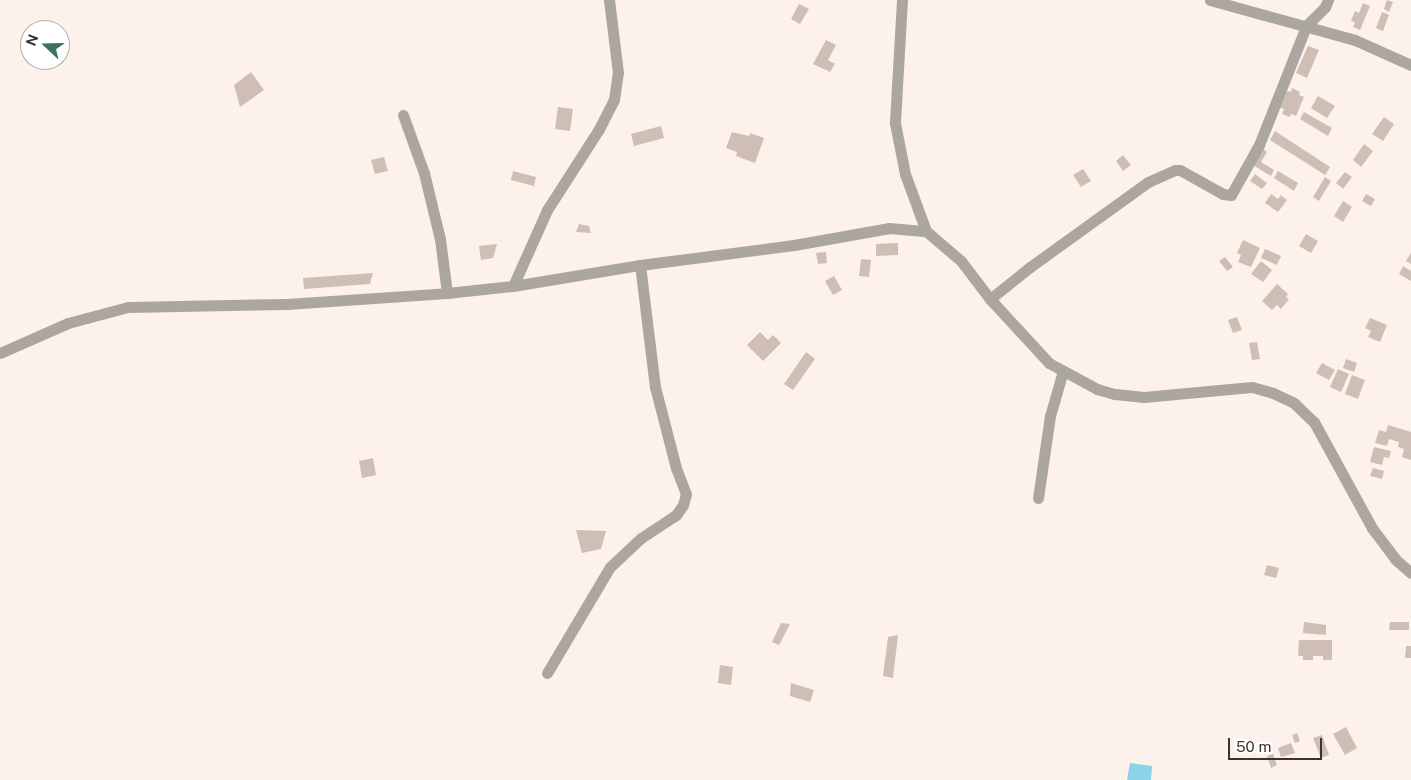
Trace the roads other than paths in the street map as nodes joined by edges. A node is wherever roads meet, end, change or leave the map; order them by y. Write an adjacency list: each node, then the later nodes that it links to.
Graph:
1 (609, 0): 10 (street)
2 (902, 0): 8 (street)
3 (1210, 0): 5 (street)
4 (1328, 0): 5 (street)
5 (1306, 26): 6 (street); 12 (street)
6 (1411, 66)
7 (403, 115): 11 (street)
8 (926, 231): 9 (street); 12 (street)
9 (640, 265): 10 (street); 17 (street)
10 (513, 286): 11 (street)
11 (447, 293): 13 (street)
12 (990, 299): 14 (street)
13 (0, 353)
14 (1063, 371): 15 (street); 16 (street)
15 (1038, 498)
16 (1411, 573)
17 (547, 673)

